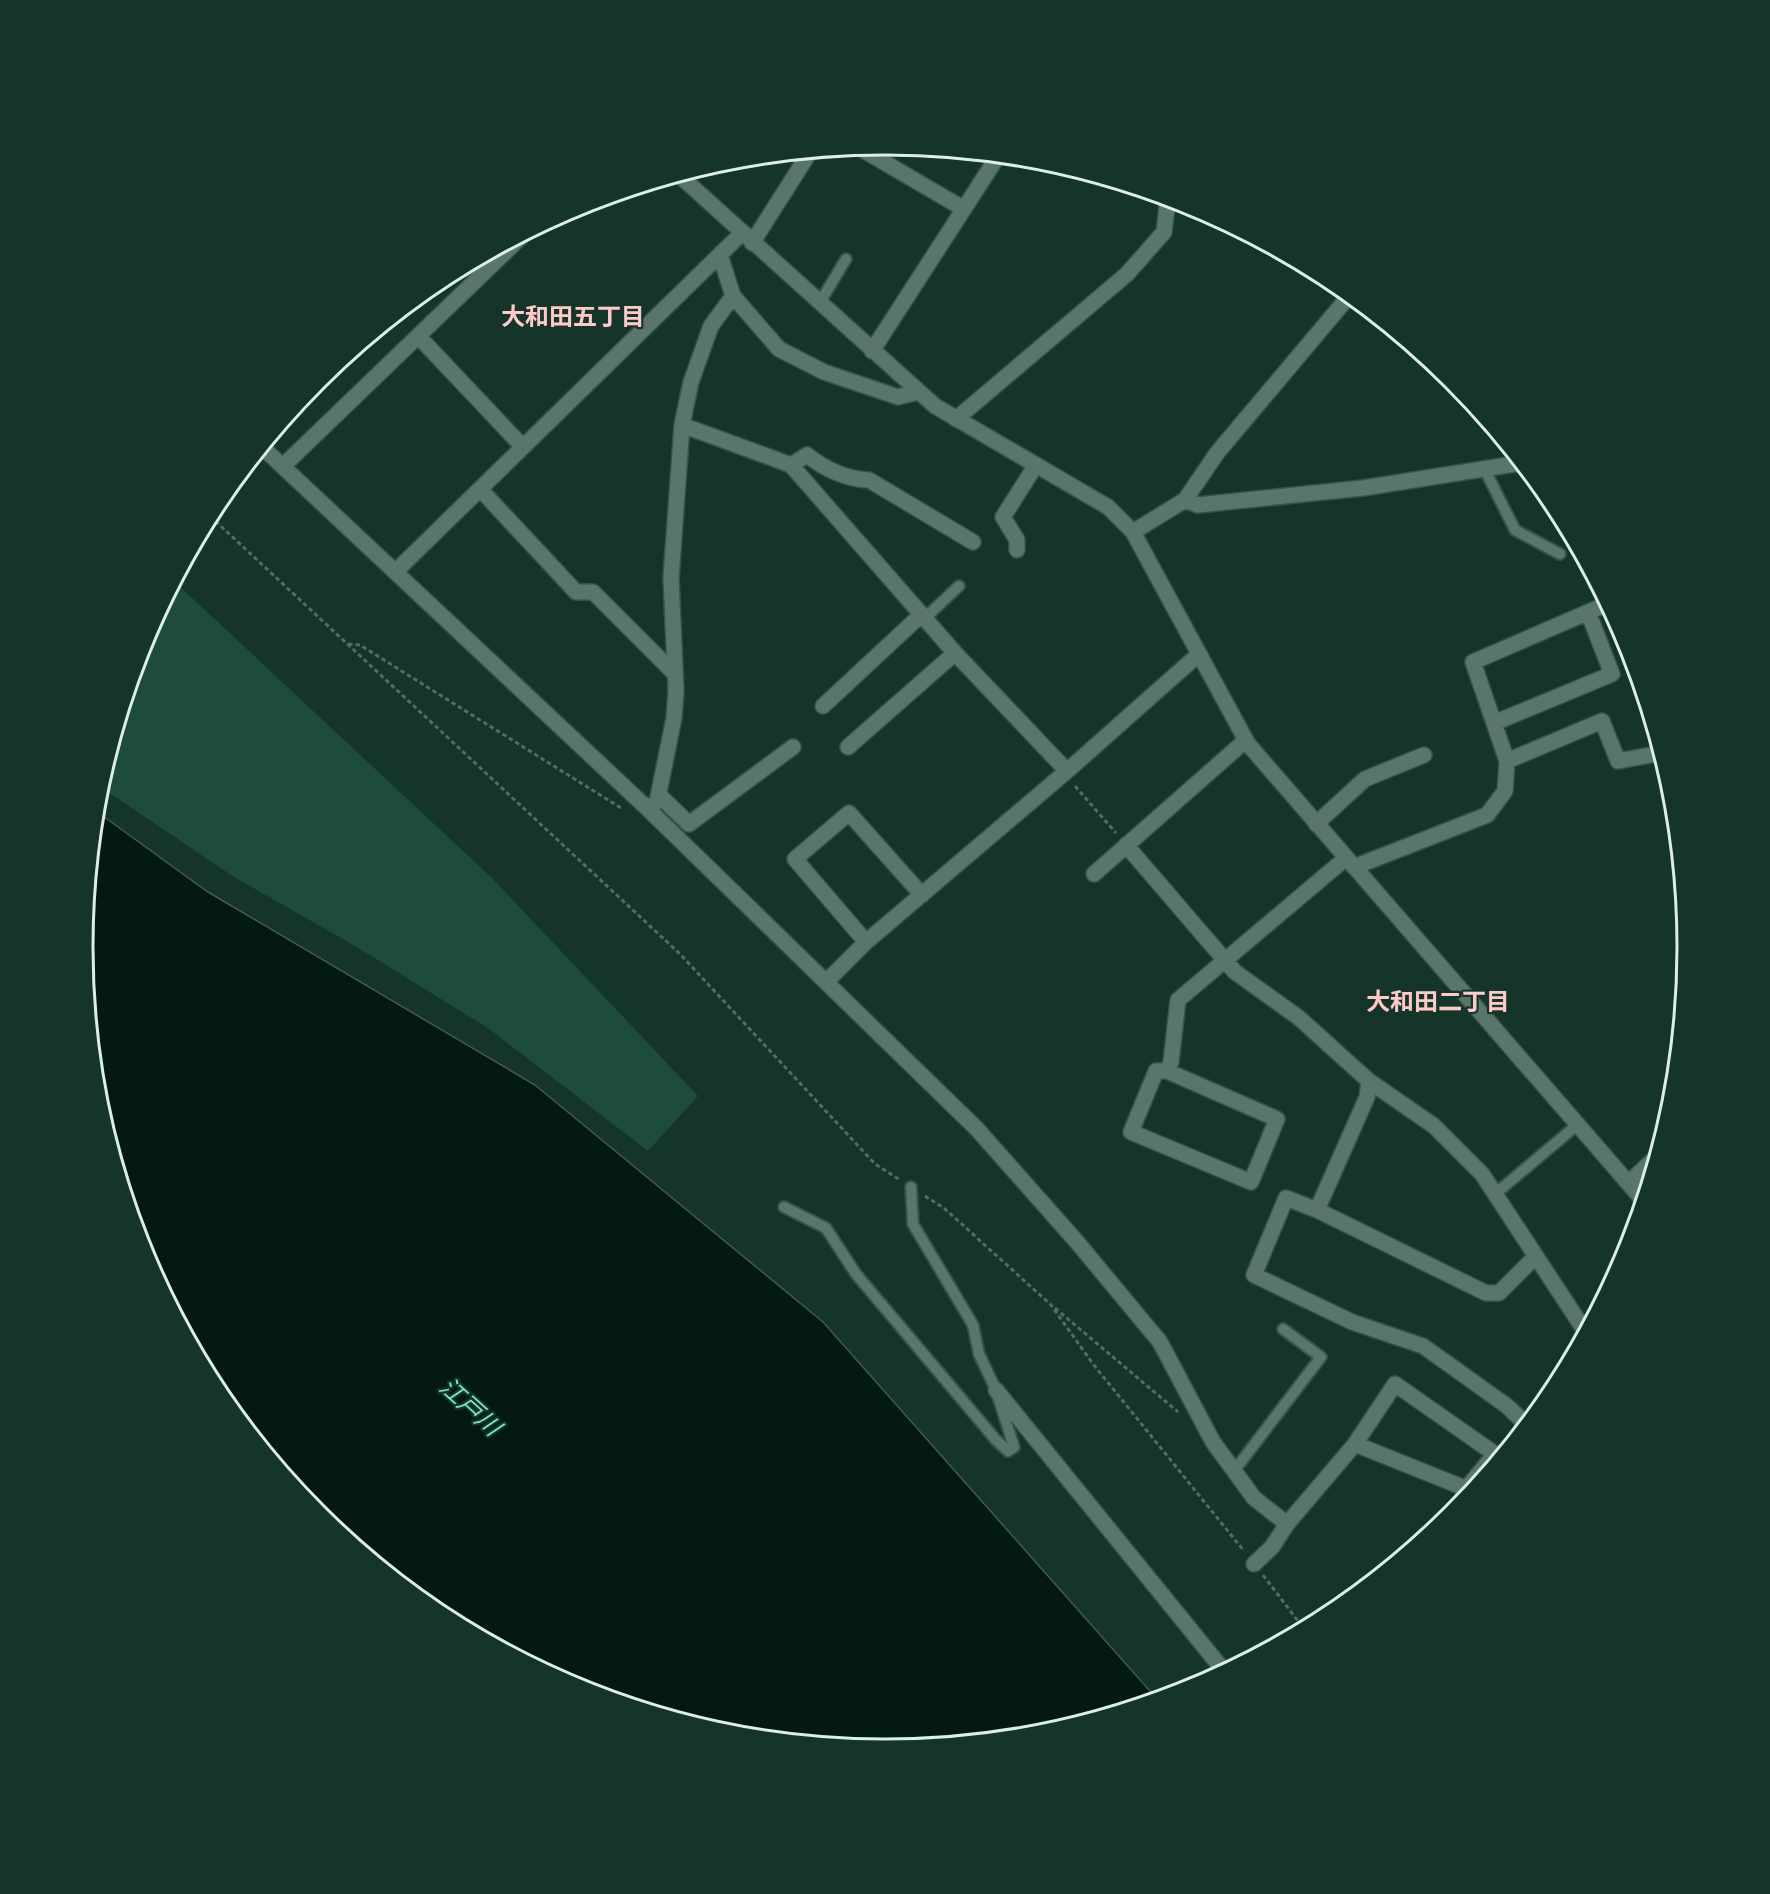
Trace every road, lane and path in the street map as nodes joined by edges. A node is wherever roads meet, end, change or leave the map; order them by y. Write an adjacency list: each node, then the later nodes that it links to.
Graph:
1 (872, 155): 6 (street)
2 (804, 160): 7 (street)
3 (994, 163): 6 (street)
4 (685, 181): 7 (street)
5 (1167, 207): 17 (street)
6 (964, 209): 15 (street)
7 (747, 239): 9 (street); 13 (street)
8 (505, 253): 14 (street)
9 (720, 255): 11 (street); 19 (street)
10 (846, 259): 13 (lane)
11 (734, 296): 16 (street); 18 (street)
12 (1344, 302): 27 (street)
13 (819, 304): 15 (street)
14 (419, 337): 19 (street); 24 (street)
15 (872, 351): 16 (street)
16 (918, 392): 17 (street)
17 (956, 419): 23 (street)
18 (682, 425): 22 (street); 41 (street)
19 (524, 447): 26 (street)
20 (268, 452): 24 (street)
21 (1512, 464): 25 (street)
22 (791, 465): 30 (street); 37 (street)
23 (1036, 465): 29 (street); 31 (street)
24 (283, 466): 33 (street)
25 (1484, 468): 27 (street); 32 (lane)
26 (480, 489): 33 (street); 41 (street)
27 (1185, 500): 29 (street)
28 (217, 522): 38 (path)
29 (1133, 531): 40 (street)
30 (973, 542)
31 (1017, 550)
32 (1560, 554)
33 (395, 572): 52 (street)
34 (959, 586): 37 (lane)
35 (1599, 607): 36 (street)
36 (1588, 612): 43 (street); 43 (street)
37 (923, 616): 39 (street); 42 (street)
38 (348, 644): 52 (path); 66 (path)
39 (955, 653): 46 (street); 50 (street)
40 (1199, 654): 44 (street); 50 (street)
41 (675, 674): 51 (street)
42 (823, 706)
43 (1494, 723): 49 (street)
44 (1246, 740): 53 (street); 54 (street)
45 (793, 747): 51 (street)
46 (848, 747)
47 (1653, 754): 49 (street)
48 (1424, 755): 53 (street)
49 (1507, 761): 55 (street)
50 (1065, 772): 54 (path); 57 (street)
51 (659, 795): 52 (street)
52 (648, 809): 80 (street)
53 (1316, 824): 55 (street)
54 (1126, 845): 56 (street); 59 (street)
55 (1350, 862): 59 (street); 63 (street)
56 (1094, 874)
57 (921, 895): 58 (street); 58 (street)
58 (866, 942): 60 (street)
59 (1226, 959): 61 (street); 62 (street)
60 (831, 977)
61 (1167, 1071): 61 (street)
62 (1369, 1080): 68 (street); 70 (street)
63 (1577, 1125): 65 (street); 68 (lane)
64 (1645, 1168): 65 (street)
65 (1629, 1183): 67 (street)
66 (911, 1187): 72 (path); 75 (lane)
67 (1638, 1193)
68 (1495, 1194): 71 (street)
69 (784, 1207): 75 (lane)
70 (1317, 1210): 71 (street); 77 (street)
71 (1535, 1257): 73 (street)
72 (1051, 1305): 76 (path); 83 (path)
73 (1581, 1325)
74 (1283, 1329): 80 (lane)
75 (996, 1390): 85 (street)
76 (1185, 1418)
77 (1521, 1419)
78 (1355, 1444): 79 (street); 81 (street); 82 (street)
79 (1494, 1452)
80 (1234, 1471): 82 (street)
81 (1463, 1488)
82 (1287, 1524): 83 (street)
83 (1254, 1564): 84 (path)
84 (1299, 1622)
85 (1219, 1665)

